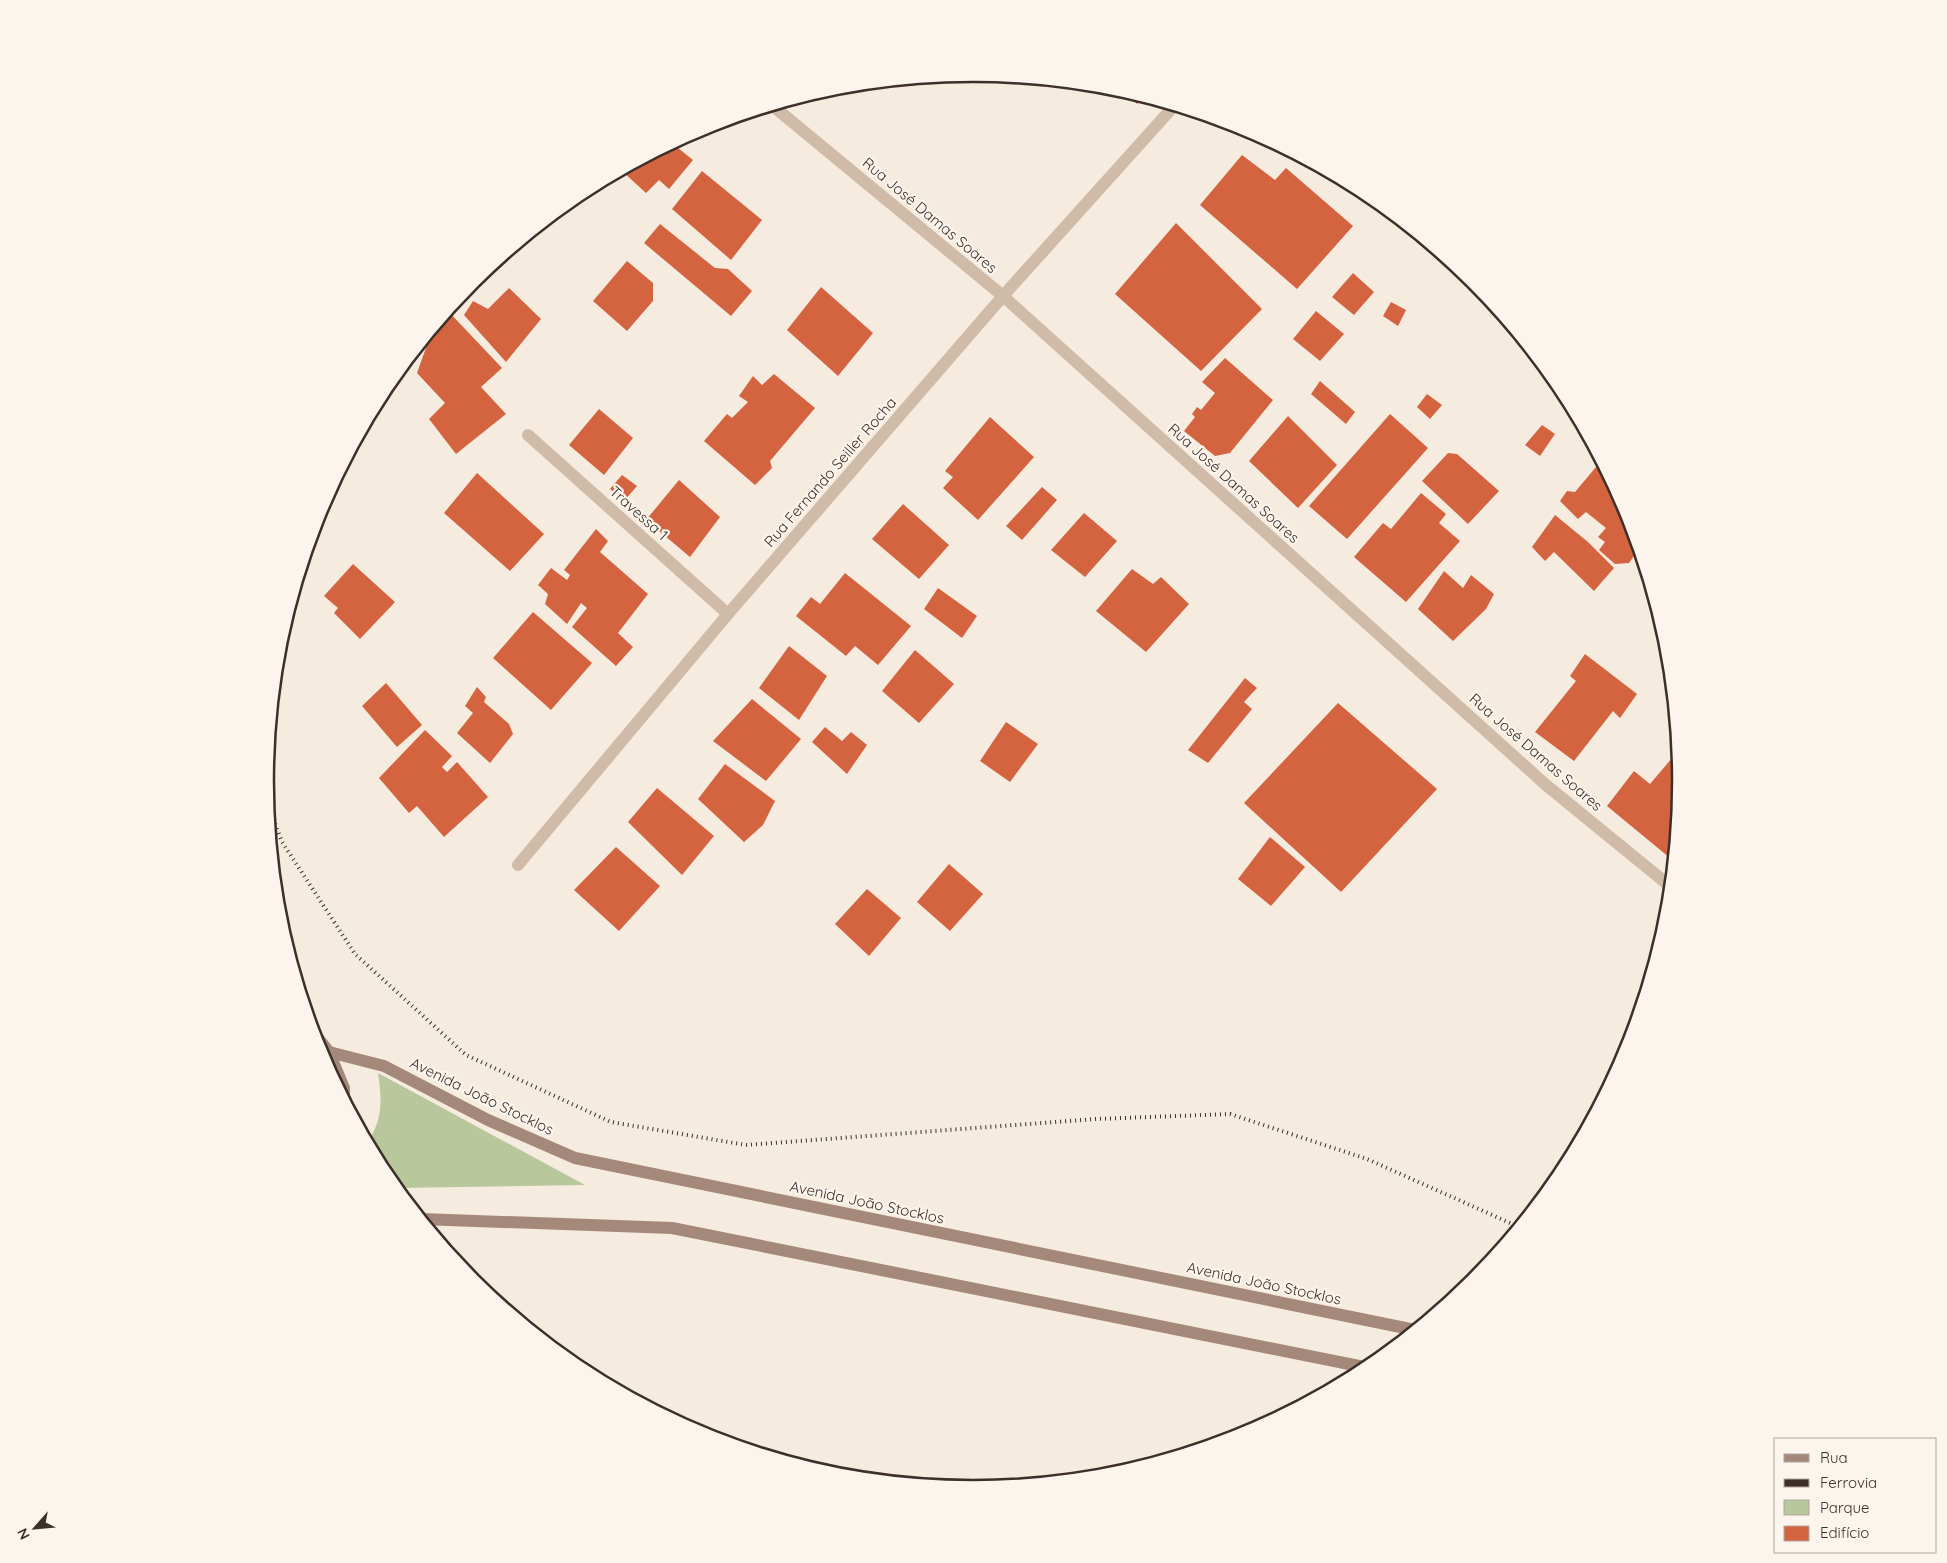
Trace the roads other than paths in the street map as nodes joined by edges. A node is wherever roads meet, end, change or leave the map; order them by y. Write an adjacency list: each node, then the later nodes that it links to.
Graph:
1 (779, 111): 3 (street, Rua José Damas Soares)
2 (1170, 111): 3 (street, Rua Fernando Seiller Rocha)
3 (1003, 296): 5 (street, Rua Fernando Seiller Rocha); 7 (street, Rua José Damas Soares)
4 (528, 435): 5 (street, Travessa 1)
5 (728, 614): 6 (street, Rua Fernando Seiller Rocha)
6 (518, 865)
7 (1665, 882)
8 (330, 1052): 9 (main road); 11 (main road, Avenida João Stocklos)
9 (334, 1062)
10 (429, 1219): 12 (main road)
11 (1408, 1329)
12 (1358, 1366)

